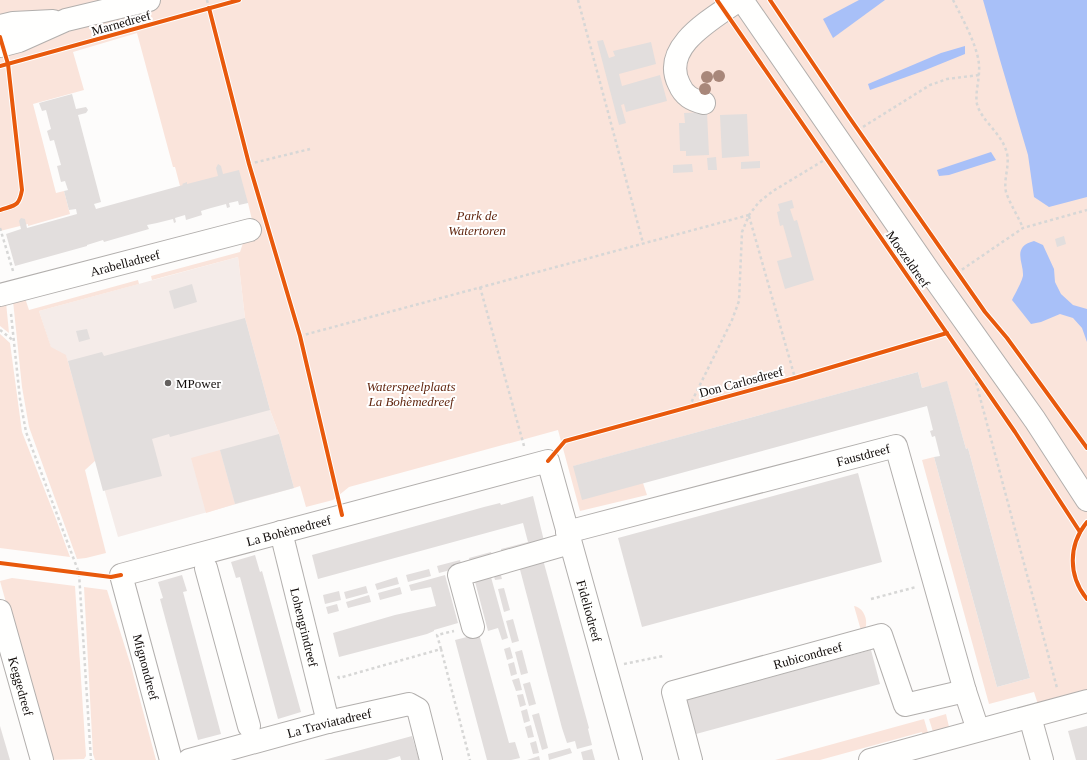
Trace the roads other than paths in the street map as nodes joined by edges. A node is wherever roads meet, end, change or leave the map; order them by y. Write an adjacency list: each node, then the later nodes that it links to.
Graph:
1 (149, 0): 3 (street, Marnedreef)
2 (740, 0): 6 (street); 10 (street, Moezeldreef)
3 (66, 20): 4 (street, Marnedreef); 5 (street, Marnedreef)
4 (0, 26)
5 (0, 46)
6 (704, 103)
7 (250, 230): 8 (street, Arabelladreef)
8 (9, 293)
9 (539, 463): 11 (street, La Bohèmedreef); 12 (street, Fideliodreef)
10 (1087, 500)
11 (281, 532): 14 (street, La Bohèmedreef); 20 (street, Lohengrindreef)
12 (569, 537): 16 (street); 17 (street, Faustdreef); 28 (street, Fideliodreef)
13 (206, 568): 21 (street)
14 (121, 575): 25 (street, Mignondreef)
15 (0, 612): 24 (street, Keggedreef)
16 (473, 626)
17 (965, 691): 22 (street, Faustdreef); 29 (street, Rubicondreef)
18 (1087, 702): 19 (street)
19 (1030, 717): 22 (street); 30 (street)
20 (328, 722): 26 (street, La Traviatadreef); 27 (street, La Traviatadreef)
21 (249, 726)
22 (978, 730): 23 (street)
23 (877, 759)
24 (42, 760)
25 (171, 760)
26 (189, 760)
27 (431, 760)
28 (631, 760)
29 (691, 760)
30 (1042, 760)

